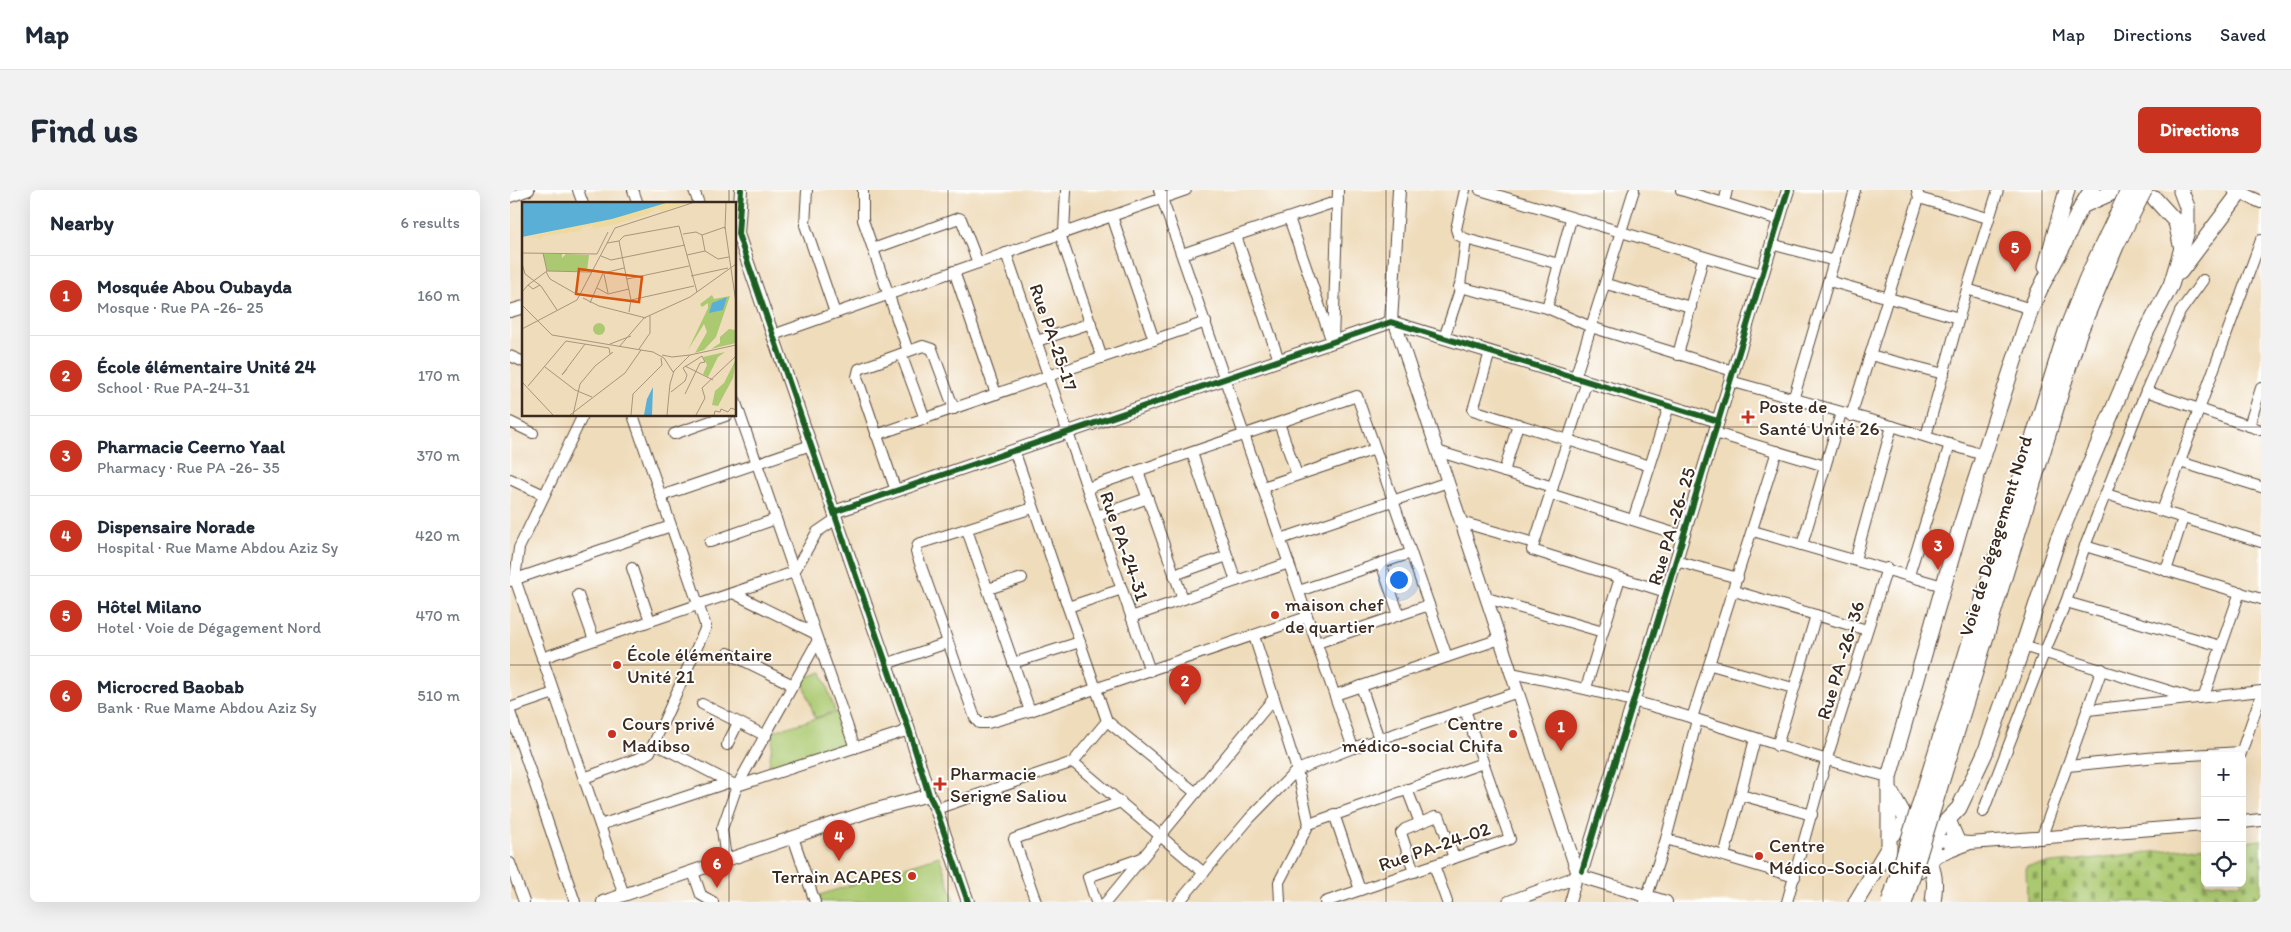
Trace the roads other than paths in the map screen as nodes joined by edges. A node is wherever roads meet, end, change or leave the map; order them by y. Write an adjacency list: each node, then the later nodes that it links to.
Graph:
1 (578, 190): 30 (street)
2 (740, 190): 41 (street)
3 (806, 190): 70 (street)
4 (863, 190): 46 (street)
5 (1066, 190): 39 (street)
6 (1186, 190): 25 (street)
7 (1338, 190): 29 (street)
8 (1398, 190): 73 (street)
9 (1465, 190): 43 (street)
10 (1480, 190): 37 (street)
11 (1634, 190): 40 (street)
12 (1681, 190): 32 (street)
13 (1728, 190): 32 (street)
14 (1788, 190): 38 (street, Rue PA -26- 25)
15 (1855, 190): 51 (street)
16 (1998, 190): 36 (street)
17 (2067, 190): 58 (main road)
18 (2092, 190): 33 (main road)
19 (2118, 190): 33 (main road)
20 (2129, 190): 326 (highway, Voie de Dégagement Nord, bridge)
21 (2135, 190): 27 (main road)
22 (525, 191): 28 (street)
23 (2182, 191): 27 (main road); 47 (main road)
24 (2237, 191): 31 (street); 60 (main road)
25 (1161, 194): 34 (street); 49 (street)
26 (1918, 194): 36 (street); 64 (street)
27 (2150, 194): 47 (main road); 327 (highway, Voie de Dégagement Nord, bridge)
28 (510, 196)
29 (1338, 201): 35 (street); 80 (street)
30 (582, 202)
31 (2261, 202)
32 (1724, 203): 38 (street)
33 (2084, 204): 58 (main road)
34 (1112, 216): 39 (street); 78 (street)
35 (1289, 218): 42 (street); 80 (street)
36 (1988, 218): 62 (street)
37 (1571, 219): 40 (street); 53 (street)
38 (1779, 220): 45 (street, Rue PA -26- 25)
39 (1062, 233): 48 (street); 74 (street)
40 (1620, 233): 50 (street); 59 (street)
41 (737, 234): 76 (street)
42 (1236, 236): 49 (street); 87 (street)
43 (1466, 239): 53 (street); 61 (street)
44 (2261, 240): 100 (street)
45 (1771, 244): 51 (street); 55 (street, Rue PA -26- 25)
46 (873, 248): 52 (street); 63 (street)
47 (2182, 252): 60 (main road)
48 (1006, 253): 52 (street); 79 (street, Rue PA-25-17)
49 (1182, 254): 72 (street)
50 (1703, 258): 55 (street); 65 (street)
51 (1835, 261): 56 (street)
52 (978, 263): 54 (street)
53 (1559, 264): 67 (street)
54 (954, 271): 63 (street); 96 (street)
55 (1762, 274): 91 (street, Rue PA -26- 25)
56 (1829, 280): 64 (street); 97 (street)
57 (2203, 280): 95 (street)
58 (2041, 283): 68 (main road)
59 (1606, 284): 65 (street); 75 (street)
60 (2170, 285): 213 (main road)
61 (1459, 287): 67 (street); 77 (street)
62 (1967, 289): 68 (street); 71 (street)
63 (889, 294): 70 (street); 81 (street)
64 (1889, 298): 71 (street); 83 (street)
65 (1691, 307): 85 (street)
66 (522, 308): 69 (street)
67 (1547, 308): 75 (street)
68 (2030, 309): 128 (main road)
69 (510, 312)
70 (836, 313): 76 (street)
71 (1959, 318): 89 (street)
72 (1206, 322): 78 (street); 92 (street)
73 (1393, 322): 77 (street); 80 (street); 125 (street)
74 (1090, 323): 79 (street); 86 (street)
75 (1591, 327): 85 (street); 93 (street)
76 (773, 335): 122 (street)
77 (1444, 338): 82 (street)
78 (1154, 340): 86 (street)
79 (1037, 342): 90 (street, Rue PA-25-17)
80 (1333, 342): 87 (street)
81 (905, 352): 99 (street); 106 (street); 118 (street)
82 (1490, 352): 93 (street); 109 (street)
83 (1870, 355): 89 (street); 102 (street)
84 (510, 356): 88 (street)
85 (1678, 356): 91 (street)
86 (1102, 358): 90 (street)
87 (1279, 360): 92 (street)
88 (522, 361)
89 (1944, 374): 119 (street)
90 (1049, 376): 96 (street); 114 (street, Rue PA-25-17)
91 (1732, 376): 97 (street); 112 (street, Rue PA -26- 25)
92 (1226, 378): 114 (street); 117 (street)
93 (1581, 380): 98 (street); 120 (street)
94 (2261, 388): 111 (street)
95 (2146, 391): 100 (street); 143 (street)
96 (996, 394): 99 (street)
97 (1794, 400): 102 (street)
98 (1669, 406): 112 (street); 131 (street)
99 (954, 409): 106 (street)
100 (2199, 410): 111 (street); 129 (street)
101 (737, 412): 130 (street)
102 (1846, 415): 110 (street); 132 (street)
103 (583, 416): 144 (street)
104 (633, 416): 145 (street)
105 (725, 416): 116 (street)
106 (925, 419): 118 (street)
107 (510, 422): 115 (street)
108 (1279, 423): 117 (street); 123 (street); 135 (street)
109 (1518, 424): 120 (street); 134 (street)
110 (1892, 426): 119 (street); 168 (street)
111 (2249, 426): 113 (street)
112 (1716, 427): 126 (street); 159 (street, Rue PA -26- 25)
113 (2261, 430)
114 (1068, 432): 124 (street); 140 (street, Rue PA-24-31)
115 (534, 433)
116 (674, 434)
117 (1245, 434): 127 (street); 138 (street)
118 (876, 435): 142 (street)
119 (1926, 436): 121 (street)
120 (1568, 440): 131 (street); 141 (street)
121 (1950, 444): 128 (street); 177 (street)
122 (811, 445): 130 (street); 150 (street)
123 (1375, 449): 135 (street); 147 (street)
124 (1014, 450): 142 (street); 148 (street)
125 (1437, 451): 134 (street); 137 (street)
126 (1777, 451): 132 (street); 158 (street)
127 (1192, 453): 133 (street); 167 (street)
128 (1982, 455): 183 (main road)
129 (2180, 462): 139 (street); 149 (street)
130 (757, 464): 145 (street); 153 (street)
131 (1650, 466): 154 (street)
132 (1825, 466): 164 (street)
133 (1138, 471): 140 (street); 146 (street)
134 (1504, 472): 141 (street)
135 (1297, 475): 138 (street)
136 (510, 479): 144 (street)
137 (1448, 482): 147 (street); 155 (street)
138 (1263, 487): 160 (street)
139 (2261, 487)
140 (1087, 488): 151 (street, Rue PA-24-31)
141 (1552, 490): 154 (street); 163 (street)
142 (896, 491): 150 (street)
143 (2106, 494): 149 (street); 165 (street)
144 (544, 495): 181 (street)
145 (661, 496): 156 (street)
146 (1148, 498): 151 (street); 176 (street)
147 (1393, 500): 160 (street); 166 (street)
148 (1033, 508): 157 (street); 198 (street)
149 (2162, 511): 152 (street)
150 (835, 515): 175 (street); 220 (street)
151 (1097, 516): 185 (street, Rue PA-24-31)
152 (2183, 518): 162 (street); 174 (street)
153 (776, 519): 161 (street); 175 (street)
154 (1633, 520): 159 (street)
155 (1461, 522): 163 (street); 192 (street)
156 (672, 526): 181 (street); 196 (street)
157 (967, 530): 184 (street); 211 (street)
158 (1753, 531): 164 (street); 180 (street)
159 (1683, 536): 169 (street, Rue PA -26- 25)
160 (1281, 539): 170 (street)
161 (710, 542)
162 (2261, 542)
163 (1534, 543): 179 (street)
164 (1802, 544): 168 (street)
165 (2085, 546): 174 (street); 195 (street)
166 (1411, 553): 171 (street); 197 (street)
167 (1227, 556): 176 (street); 182 (street)
168 (1855, 560): 173 (street)
169 (1676, 561): 180 (street); 188 (street, Rue PA -26- 25)
170 (1289, 563): 182 (street); 186 (street)
171 (1381, 563): 186 (street); 199 (street)
172 (632, 568): 203 (street)
173 (1887, 568): 177 (street); 204 (street, Rue PA -26- 36)
174 (2166, 571): 189 (street)
175 (794, 572): 190 (street); 207 (street)
176 (1174, 574): 194 (street)
177 (1909, 575): 183 (street)
178 (1022, 578): 184 (street)
179 (1620, 578): 188 (street); 205 (street)
180 (1738, 578): 187 (street)
181 (512, 580): 218 (street)
182 (1236, 581): 194 (street)
183 (1943, 586): 265 (main road)
184 (988, 589): 219 (street)
185 (1122, 589): 198 (street); 201 (street, Rue PA-24-31)
186 (1299, 591): 202 (street)
187 (1734, 591): 200 (street); 221 (street)
188 (1666, 592): 238 (street, Rue PA -26- 25)
189 (2240, 592): 193 (street); 214 (street)
190 (733, 593): 196 (street); 207 (street)
191 (578, 595): 209 (street)
192 (1486, 598): 205 (street); 208 (street)
193 (2261, 598)
194 (1183, 599): 201 (street)
195 (2066, 602): 214 (street); 216 (street)
196 (698, 604): 203 (street); 252 (street)
197 (1429, 605): 199 (street); 217 (street)
198 (1068, 607): 210 (street)
199 (1399, 615): 212 (street)
200 (1816, 615): 204 (street); 228 (street)
201 (1131, 617): 223 (street, Rue PA-24-31)
202 (1307, 617): 206 (street); 212 (street)
203 (650, 621): 209 (street)
204 (1867, 630): 259 (street, Rue PA -26- 36)
205 (1603, 632): 227 (street)
206 (1254, 636): 223 (street); 237 (street)
207 (816, 638): 225 (street); 255 (street)
208 (1500, 639): 217 (street); 224 (street)
209 (594, 640): 218 (street)
210 (1080, 642): 219 (street); 229 (street)
211 (947, 643): 220 (street); 243 (street)
212 (1317, 644): 233 (street)
213 (2023, 646): 216 (street); 272 (main road)
214 (2222, 646): 235 (street)
215 (728, 653): 225 (street)
216 (2044, 653): 222 (street); 274 (street)
217 (1446, 657): 226 (street)
218 (542, 658): 232 (street)
219 (1013, 663): 243 (street)
220 (886, 664): 248 (street)
221 (1711, 665): 228 (street); 245 (street)
222 (2102, 669): 236 (street); 242 (street)
223 (1150, 671): 229 (street)
224 (1511, 673): 227 (street); 231 (street)
225 (793, 685): 249 (street)
226 (1361, 686): 233 (street); 251 (street)
227 (1586, 688): 238 (street)
228 (1793, 688): 254 (street)
229 (1096, 689): 243 (street); 246 (street)
230 (2261, 691): 235 (street)
231 (1518, 692): 241 (street); 302 (street)
232 (554, 693): 240 (street); 264 (street)
233 (1335, 695): 256 (street)
234 (2261, 695): 257 (street)
235 (2204, 696): 236 (street)
236 (2189, 697): 242 (street)
237 (1274, 698): 263 (street); 268 (street)
238 (1633, 702): 245 (street); 302 (street, Rue PA -26- 25)
239 (702, 704): 247 (street)
240 (510, 708)
241 (1465, 710): 251 (street); 261 (street, Rue PA-24-02)
242 (2088, 710): 262 (street)
243 (1030, 711)
244 (510, 712): 309 (street)
245 (1695, 719): 250 (street); 287 (street)
246 (1107, 721): 260 (street); 268 (street)
247 (738, 723): 249 (street); 253 (street)
248 (909, 730): 255 (street); 269 (street)
249 (766, 736): 266 (street)
250 (1755, 738): 254 (street); 270 (street)
251 (1379, 739): 256 (street)
252 (654, 743): 264 (street); 266 (street)
253 (727, 745)
254 (1778, 746): 259 (street)
255 (855, 748): 266 (street)
256 (1353, 748): 263 (street)
257 (2242, 752)
258 (2201, 755): 262 (street)
259 (1826, 761): 265 (street); 276 (street, Rue PA -26- 36)
260 (1073, 762): 271 (street); 273 (street)
261 (1483, 763): 267 (street); 293 (street, Rue PA-24-02)
262 (2068, 766): 288 (street)
263 (1297, 770): 281 (street); 300 (street)
264 (584, 778): 282 (street)
265 (1888, 782): 284 (main road); 290 (main road)
266 (732, 784): 282 (street); 294 (street)
267 (1407, 789): 275 (street); 280 (street)
268 (1196, 793): 285 (street)
269 (929, 795): 273 (street); 286 (street)
270 (1741, 795): 276 (street); 291 (street)
271 (1120, 802): 285 (street); 314 (street)
272 (1959, 808): 277 (main road); 284 (main road)
273 (936, 809): 313 (street)
274 (1983, 812)
275 (1334, 814): 281 (street); 305 (street)
276 (1812, 815): 303 (street, Rue PA -26- 36)
277 (1948, 820): 284 (main road); 289 (main road)
278 (2261, 820): 279 (street)
279 (2246, 822)
280 (1420, 823): 293 (street); 301 (street)
281 (1309, 824): 318 (street)
282 (600, 825): 306 (street)
283 (2201, 825): 288 (street)
284 (1924, 831): 289 (street); 290 (main road); 296 (main road)
285 (1160, 836): 292 (street); 300 (street)
286 (793, 838): 294 (street); 312 (street)
287 (1666, 839): 291 (street); 307 (street)
288 (2042, 839): 289 (street)
289 (1964, 842): 296 (street)
290 (1888, 843): 298 (main road); 304 (main road)
291 (1724, 856): 303 (street)
292 (1144, 858): 315 (street); 316 (street)
293 (1454, 858): 297 (street, Rue PA-24-02)
294 (726, 860): 299 (street)
295 (510, 863): 308 (street)
296 (1927, 864): 298 (main road); 328 (main road)
297 (1434, 865): 301 (street, Rue PA-24-02); 320 (street)
298 (1896, 866): 304 (main road)
299 (692, 872): 306 (street); 311 (street)
300 (1204, 872): 317 (street)
301 (1414, 872): 305 (street, Rue PA-24-02)
302 (1579, 876): 307 (street); 321 (street); 322 (street)
303 (1795, 877): 324 (street, Rue PA -26- 36)
304 (1864, 887): 325 (main road)
305 (1360, 890): 319 (street, Rue PA-24-02)
306 (624, 895): 310 (street)
307 (1646, 899): 323 (street)
308 (524, 902)
309 (575, 902)
310 (603, 902)
311 (713, 902)
312 (815, 902)
313 (968, 902)
314 (1036, 902)
315 (1096, 902)
316 (1106, 902)
317 (1179, 902)
318 (1280, 902)
319 (1325, 902)
320 (1447, 902)
321 (1509, 902)
322 (1570, 902)
323 (1666, 902)
324 (1786, 902)
325 (1856, 902)
326 (1890, 902)
327 (1904, 902)
328 (1933, 902)

